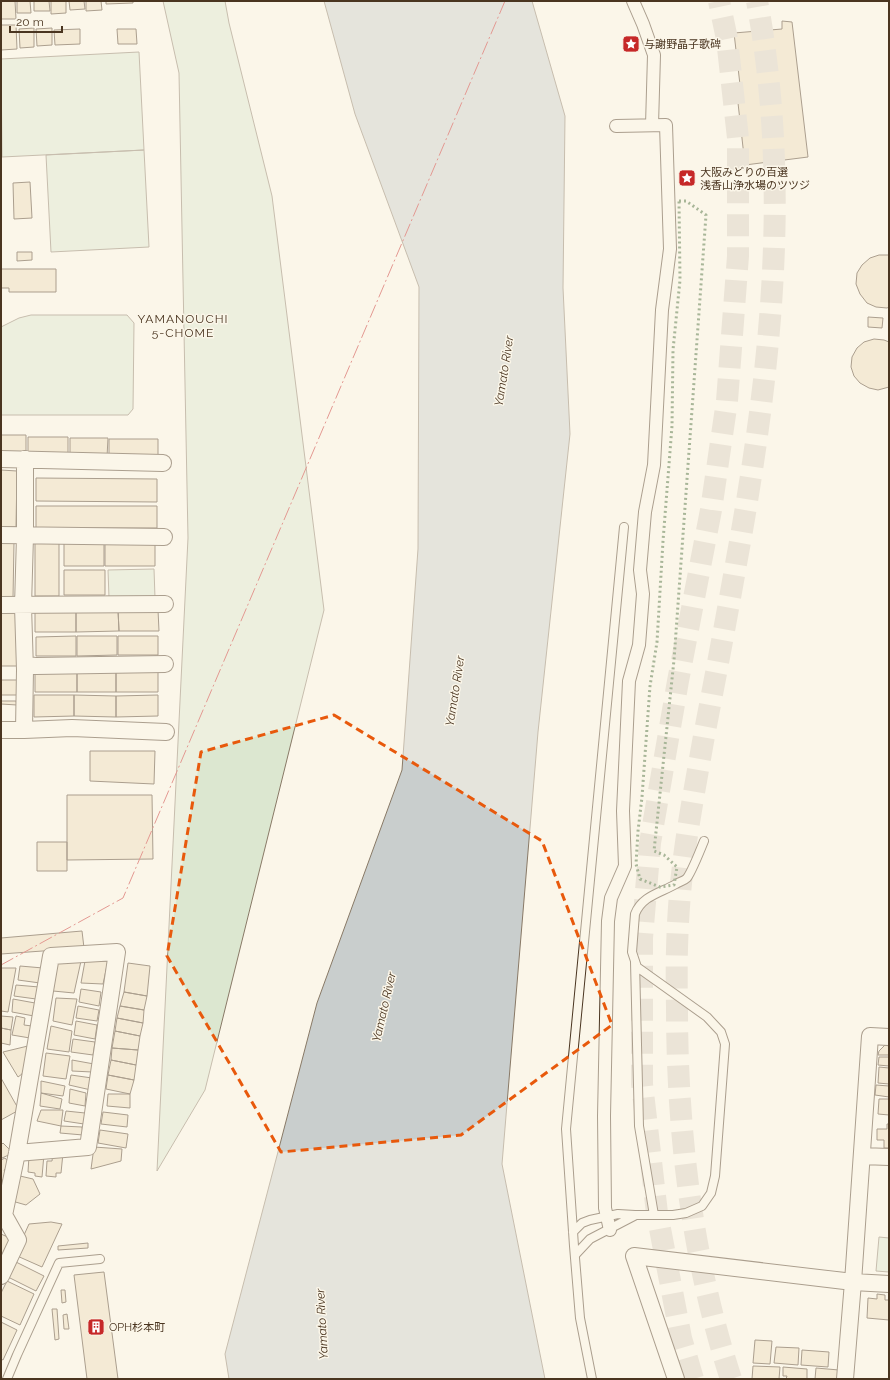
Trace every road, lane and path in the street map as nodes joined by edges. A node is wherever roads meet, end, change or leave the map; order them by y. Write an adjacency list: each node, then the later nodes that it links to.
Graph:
1 (633, 1): 2 (street)
2 (652, 125): 3 (street); 28 (street)
3 (616, 126)
4 (1, 459): 5 (street)
5 (25, 459): 6 (street); 9 (street)
6 (163, 463)
7 (624, 527): 30 (lane)
8 (1, 535): 9 (street)
9 (25, 536): 10 (street); 13 (street)
10 (164, 537)
11 (165, 604): 13 (street)
12 (1, 605): 13 (street)
13 (22, 606): 15 (street)
14 (165, 664): 15 (street)
15 (25, 665): 17 (street)
16 (1, 730): 17 (street)
17 (24, 730): 18 (street)
18 (166, 732)
19 (704, 842): 20 (lane)
20 (635, 962): 27 (lane); 27 (lane)
21 (889, 1037): 23 (street)
22 (17, 1153): 22 (street); 25 (street)
23 (862, 1156): 24 (street); 34 (street)
24 (889, 1157)
25 (3, 1214): 33 (street)
26 (636, 1215): 27 (lane); 28 (lane); 29 (lane)
27 (654, 1216)
28 (607, 1217): 29 (street); 30 (lane)
29 (610, 1230): 31 (lane)
30 (573, 1232): 31 (lane)
31 (575, 1255): 37 (lane)
32 (100, 1259): 36 (lane)
33 (1, 1276)
34 (853, 1282): 35 (street); 38 (street); 39 (street)
35 (889, 1284)
36 (7, 1379)
37 (592, 1379)
38 (676, 1379)
39 (845, 1379)

